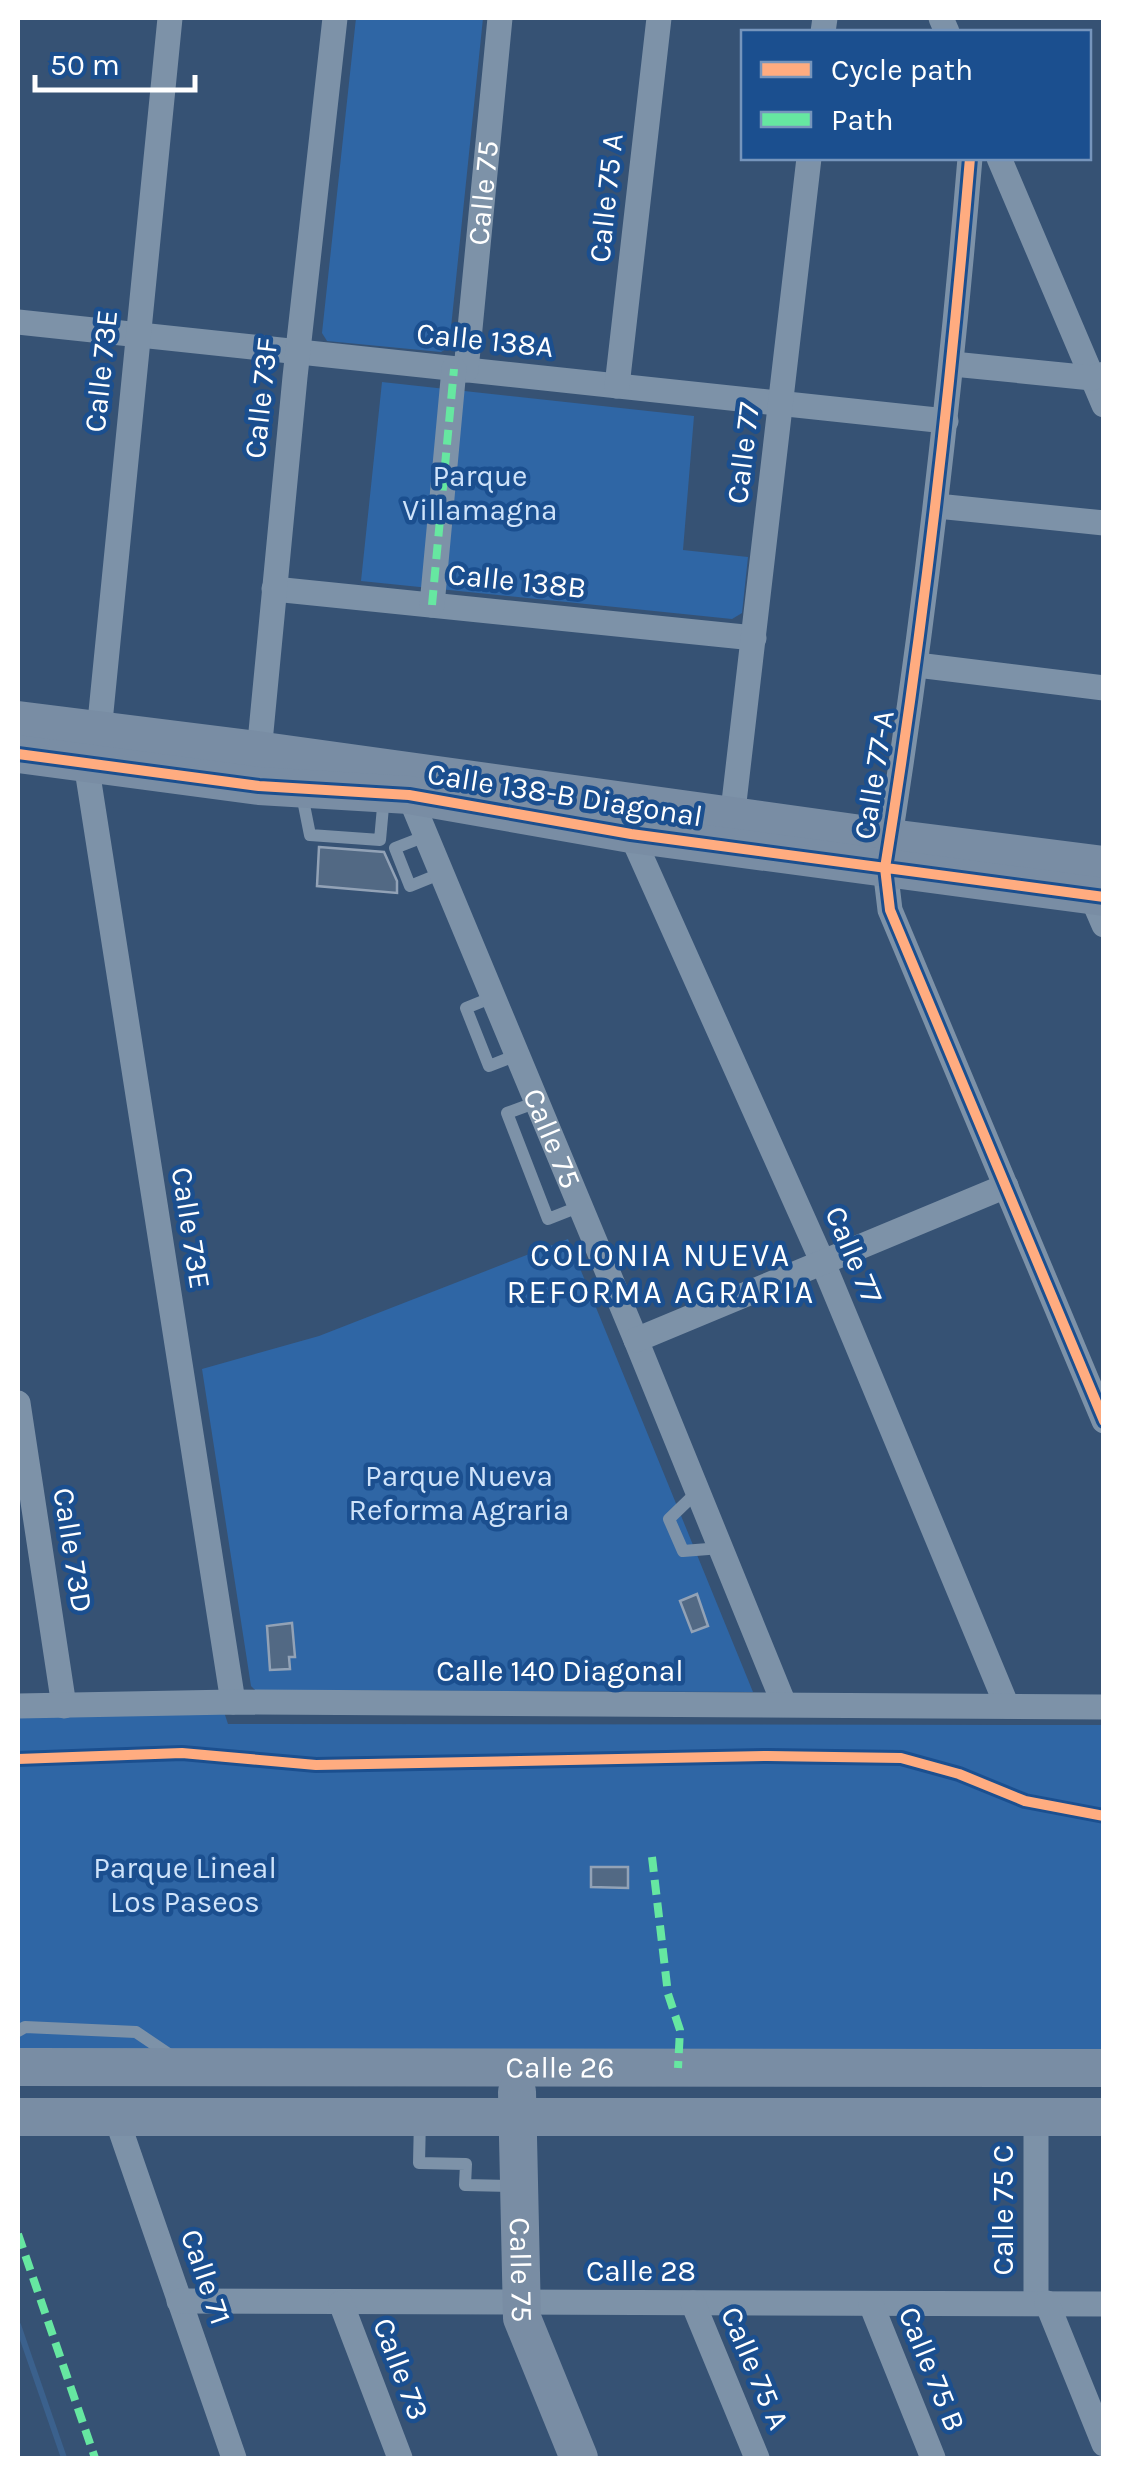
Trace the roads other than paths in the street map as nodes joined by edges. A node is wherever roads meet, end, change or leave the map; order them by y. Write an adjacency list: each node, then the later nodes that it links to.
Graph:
1 (170, 18): 9 (street, Calle 73E)
2 (336, 18): 10 (street, Calle 73F)
3 (500, 18): 12 (street, Calle 75)
4 (659, 18): 14 (street, Calle 75 A)
5 (809, 160): 15 (street, Calle 77)
6 (970, 160): 11 (street, Calle 77-A)
7 (1000, 160): 13 (street)
8 (18, 322): 9 (street, Calle 138A)
9 (136, 335): 10 (street, Calle 138A); 26 (street, Calle 73E)
10 (298, 352): 12 (street, Calle 138A); 20 (street, Calle 73F)
11 (952, 364): 13 (street); 17 (street, Calle 77-A)
12 (460, 370): 14 (street, Calle 138A); 21 (street, Calle 75)
13 (1098, 376): 16 (street)
14 (617, 386): 15 (street, Calle 138A)
15 (781, 404): 17 (street, Calle 138A); 22 (street, Calle 77)
16 (1104, 405)
17 (946, 422): 18 (street, Calle 77-A)
18 (937, 506): 19 (street); 23 (street, Calle 77-A)
19 (1104, 523)
20 (274, 589): 21 (street, Calle 138B); 28 (street, Calle 73F)
21 (432, 605): 22 (street, Calle 138B)
22 (754, 638): 30 (street, Calle 77)
23 (917, 665): 24 (street); 32 (street, Calle 77-A)
24 (1104, 688)
25 (18, 720): 26 (main road, Calle 138-B Diagonal)
26 (92, 747): 27 (main road, Calle 138-B Diagonal); 28 (main road, Calle 138-B Diagonal); 41 (street, Calle 73E)
27 (18, 754)
28 (258, 768): 29 (main road, Calle 138-B Diagonal); 30 (main road, Calle 138-B Diagonal)
29 (397, 794): 31 (main road, Calle 138-B Diagonal); 36 (street, Calle 75)
30 (730, 831): 31 (main road, Calle 138-B Diagonal); 32 (main road, Calle 138-B Diagonal)
31 (631, 834): 35 (street, Calle 77)
32 (887, 853): 33 (main road, Calle 138-B Diagonal); 34 (street, Calle 77-A)
33 (1100, 896)
34 (1006, 1186): 35 (street); 38 (street, Calle 77-A)
35 (822, 1263): 36 (street); 45 (street, Calle 77)
36 (636, 1340): 39 (street, Calle 75)
37 (18, 1403): 44 (street, Calle 73D)
38 (1103, 1419)
39 (698, 1491): 40 (street, Calle 75); 40 (lane)
40 (721, 1548): 42 (street, Calle 75)
41 (233, 1702): 42 (street, Calle 140 Diagonal); 44 (street, Calle 140 Diagonal)
42 (784, 1704): 45 (street, Calle 140 Diagonal)
43 (18, 1706): 44 (street, Calle 140 Diagonal)
44 (64, 1706)
45 (1006, 1706): 46 (street, Calle 140 Diagonal)
46 (1104, 1707)
47 (18, 2031): 49 (lane)
48 (18, 2067): 49 (main road, Calle 26)
49 (188, 2067): 50 (main road, Calle 26)
50 (516, 2068): 51 (main road, Calle 26); 54 (main road, Calle 75)
51 (1104, 2068)
52 (18, 2116): 53 (main road, Calle 26)
53 (116, 2116): 57 (main road, Calle 26); 59 (street, Calle 71)
54 (518, 2116): 55 (main road, Calle 26); 57 (main road, Calle 26); 58 (main road, Calle 75)
55 (1036, 2116): 56 (main road, Calle 26); 64 (street, Calle 75 C)
56 (1104, 2116)
57 (420, 2117): 58 (lane)
58 (519, 2186): 61 (main road, Calle 75)
59 (180, 2301): 60 (street, Calle 28); 67 (street, Calle 71)
60 (341, 2303): 61 (street, Calle 28); 68 (street, Calle 73)
61 (522, 2303): 62 (street, Calle 28); 69 (main road, Calle 75)
62 (692, 2303): 63 (street, Calle 28); 70 (street, Calle 75 A)
63 (871, 2304): 64 (street, Calle 28); 71 (street, Calle 75 B)
64 (1042, 2304): 65 (street, Calle 28); 66 (street, Calle 75 C)
65 (1104, 2304)
66 (1104, 2444)
67 (234, 2458)
68 (400, 2458)
69 (579, 2458)
70 (757, 2458)
71 (933, 2458)

